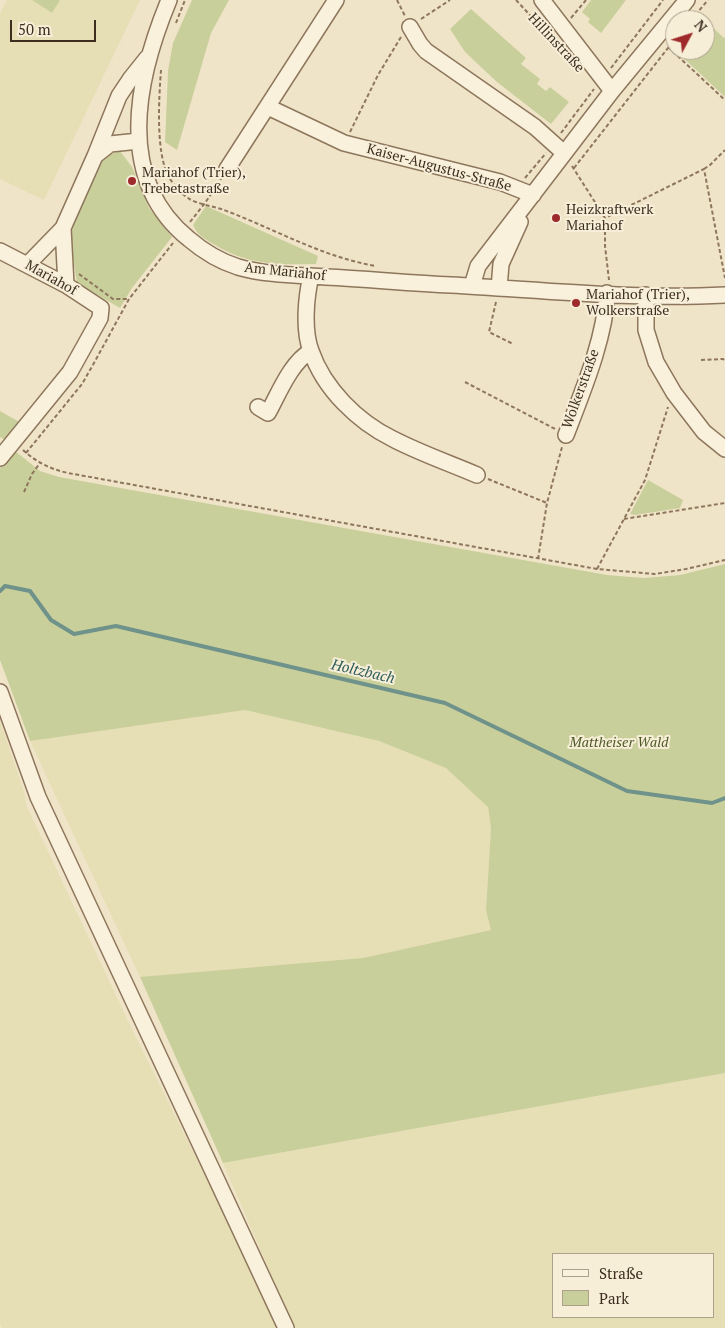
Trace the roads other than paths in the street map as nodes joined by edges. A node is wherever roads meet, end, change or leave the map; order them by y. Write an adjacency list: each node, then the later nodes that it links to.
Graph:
1 (169, 0): 6 (street, Am Mariahof)
2 (336, 0): 8 (street)
3 (542, 0): 7 (street, Hillinstraße)
4 (687, 0): 7 (street)
5 (410, 27): 11 (street)
6 (151, 53): 9 (street); 10 (street, Am Mariahof)
7 (612, 91): 11 (street)
8 (268, 107): 13 (street); 14 (street, Kaiser-Augustus-Straße)
9 (108, 123): 10 (street); 12 (street)
10 (139, 134): 12 (street); 18 (street, Am Mariahof)
11 (559, 148): 14 (street)
12 (95, 156): 15 (street)
13 (227, 169)
14 (533, 195): 20 (street); 22 (street)
15 (63, 228): 17 (street); 19 (street)
16 (0, 251): 17 (street, Mariahof)
17 (28, 264): 19 (street, Mariahof)
18 (311, 276): 20 (street, Am Mariahof); 25 (street)
19 (66, 278): 29 (street, Mariahof)
20 (472, 286): 22 (street, Am Mariahof)
21 (608, 286): 22 (street, Am Mariahof); 23 (street, Am Mariahof); 27 (street, Wolkerstraße)
22 (497, 295)
23 (646, 295): 24 (street, Am Mariahof); 28 (street)
24 (725, 295)
25 (311, 351): 26 (street); 30 (street)
26 (258, 407)
27 (566, 435)
28 (725, 448)
29 (3, 449)
30 (477, 475)
31 (0, 692): 32 (street)
32 (286, 1328)

